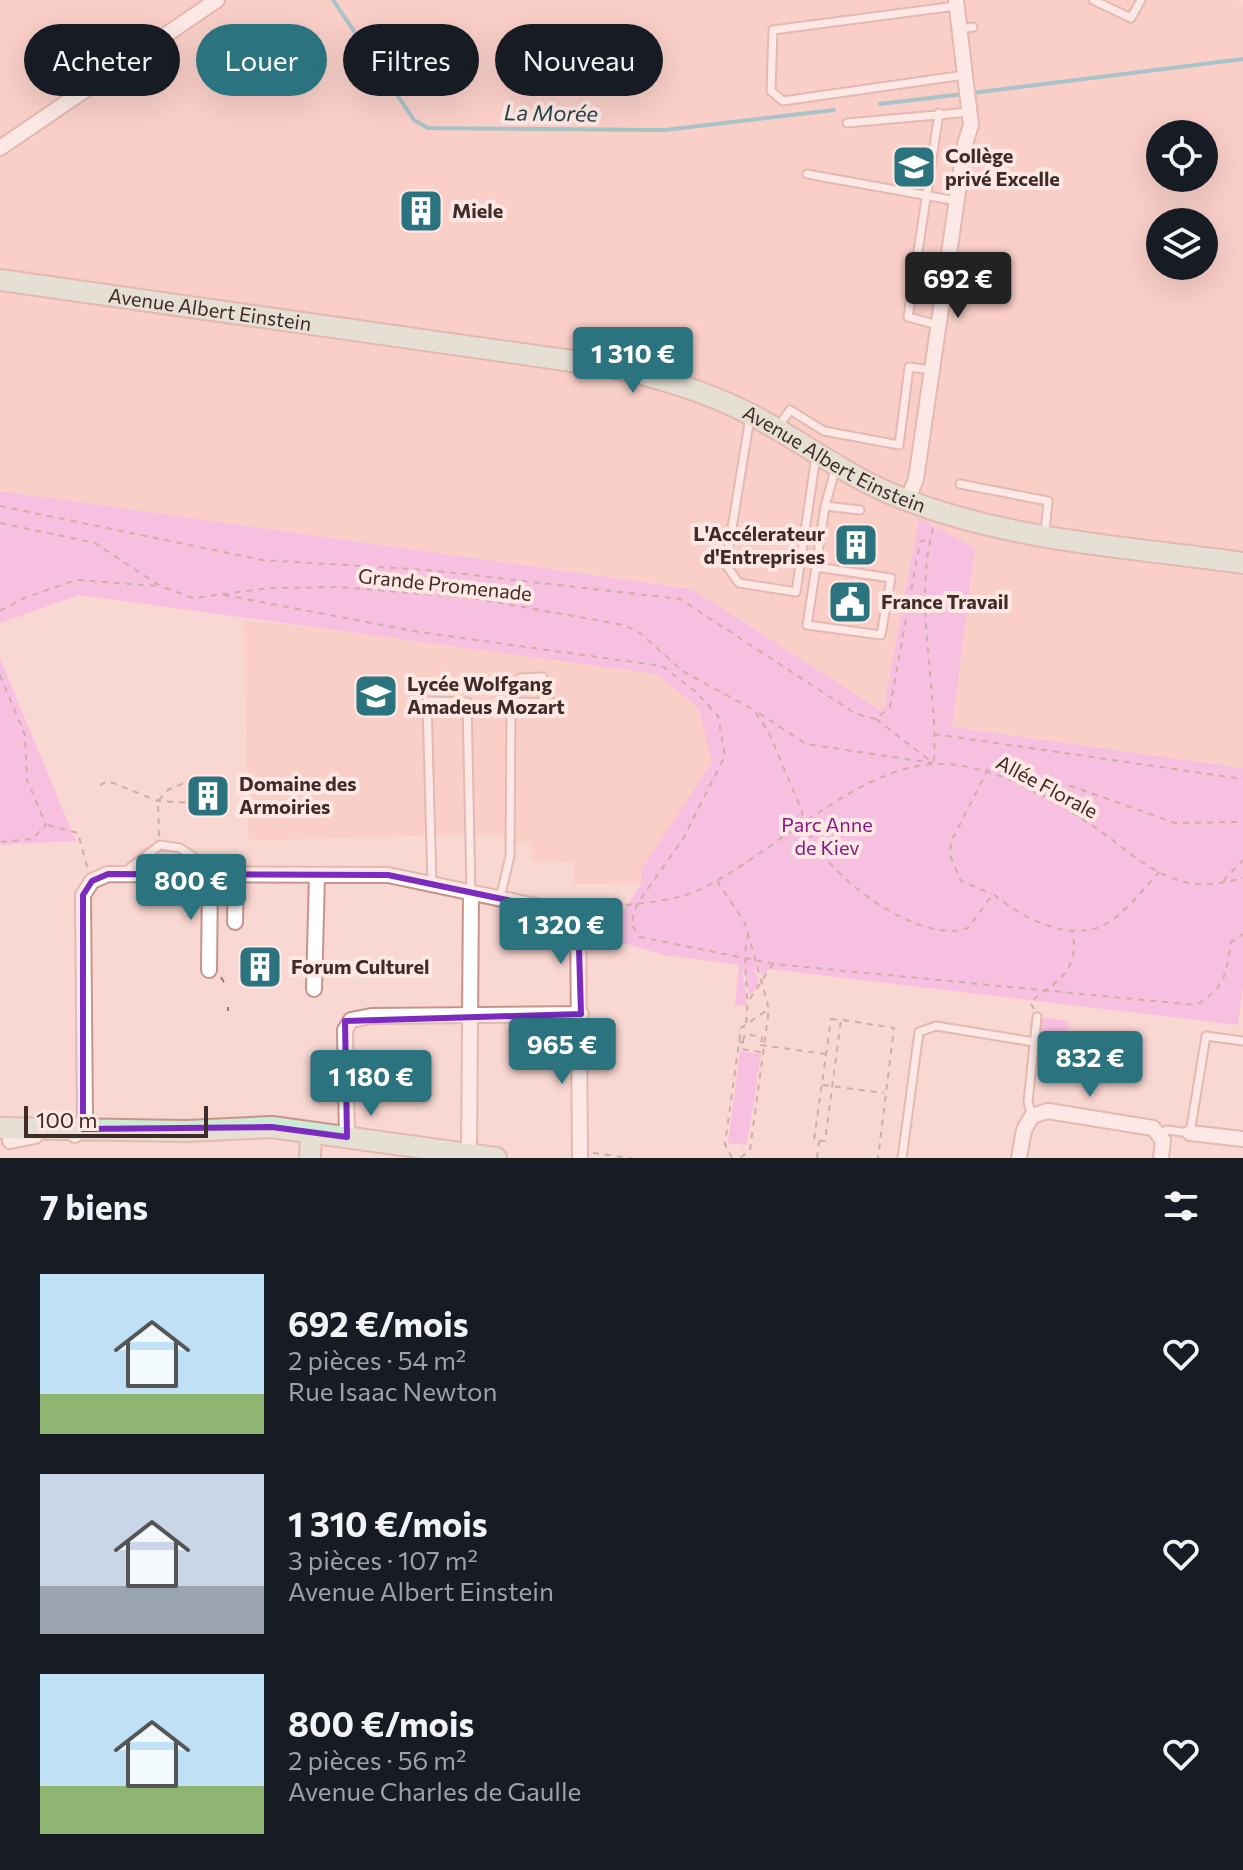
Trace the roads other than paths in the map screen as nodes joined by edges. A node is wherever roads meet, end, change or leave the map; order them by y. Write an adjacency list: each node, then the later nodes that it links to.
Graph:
1 (217, 0): 10 (street)
2 (1093, 0): 5 (lane)
3 (1141, 0): 5 (lane)
4 (956, 3): 6 (street); 6 (lane)
5 (1108, 3)
6 (966, 79): 8 (street)
7 (939, 113): 8 (lane); 9 (lane); 12 (lane)
8 (970, 113): 13 (street)
9 (847, 123)
10 (0, 148)
11 (807, 174): 12 (lane)
12 (926, 196): 13 (lane); 15 (lane)
13 (957, 201): 15 (street)
14 (0, 280): 17 (street, Avenue Albert Einstein)
15 (938, 325): 16 (street)
16 (932, 370): 18 (lane); 22 (street)
17 (751, 415): 18 (street, Avenue Albert Einstein); 19 (lane)
18 (777, 429): 19 (street, Avenue Albert Einstein)
19 (816, 454): 20 (street, Avenue Albert Einstein)
20 (837, 466): 22 (street, Avenue Albert Einstein); 23 (lane)
21 (960, 484): 25 (lane)
22 (907, 501): 25 (street, Avenue Albert Einstein)
23 (825, 506): 24 (lane); 27 (lane)
24 (860, 510)
25 (1045, 535): 26 (street, Avenue Albert Einstein)
26 (1243, 563)
27 (816, 567): 27 (lane)
28 (520, 678): 29 (lane)
29 (543, 702): 30 (lane); 37 (lane)
30 (561, 703)
31 (122, 874): 32 (street); 32 (lane); 49 (street)
32 (215, 875): 33 (street); 41 (street)
33 (236, 875): 34 (street); 40 (street)
34 (317, 875): 35 (street); 42 (street)
35 (432, 884): 36 (street); 36 (lane)
36 (471, 892): 37 (street); 44 (street)
37 (500, 898): 39 (street)
38 (617, 906): 39 (lane)
39 (578, 915): 43 (street)
40 (235, 922)
41 (209, 970)
42 (314, 989)
43 (581, 1014): 44 (street); 57 (street)
44 (471, 1016): 54 (street); 56 (street)
45 (1037, 1017): 47 (lane)
46 (1243, 1041): 50 (lane)
47 (1034, 1042): 48 (lane); 60 (lane)
48 (1032, 1116): 52 (street); 61 (street)
49 (83, 1129): 51 (street); 53 (street)
50 (1190, 1133): 52 (lane); 55 (street)
51 (311, 1134): 53 (street); 54 (street); 58 (street)
52 (1158, 1134): 62 (street)
53 (3, 1136)
54 (347, 1137): 56 (street)
55 (1243, 1139)
56 (469, 1153): 59 (street)
57 (580, 1155)
58 (310, 1158)
59 (496, 1158)
60 (902, 1158)
61 (1019, 1158)
62 (1161, 1158)

